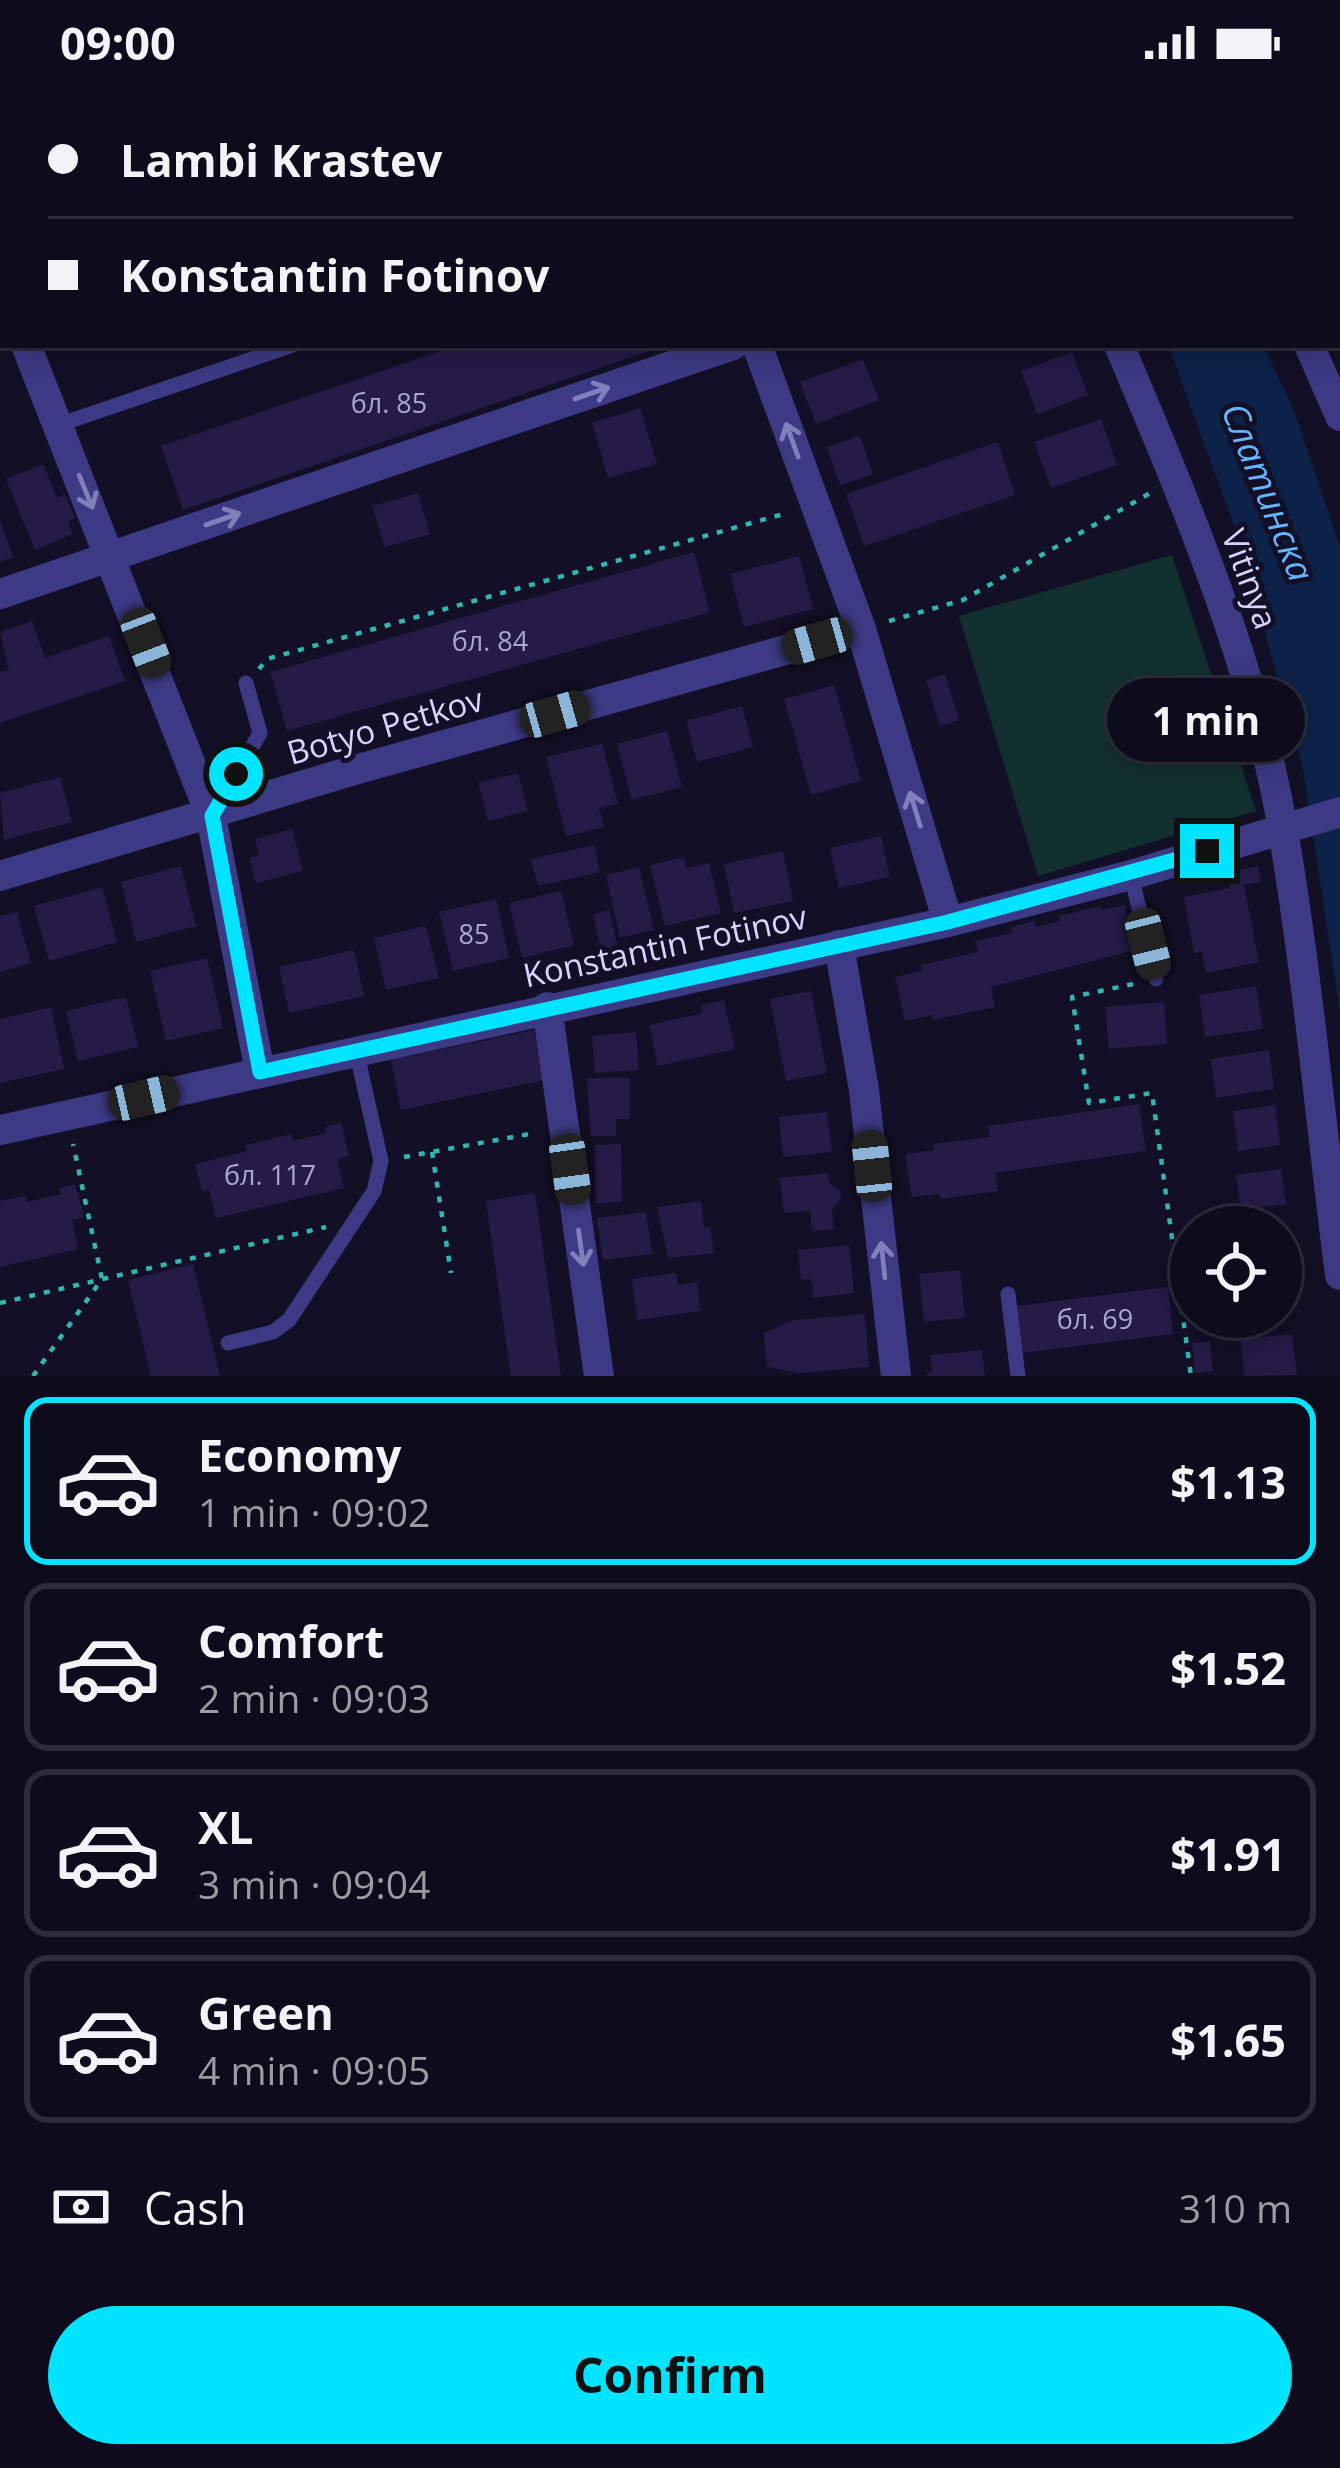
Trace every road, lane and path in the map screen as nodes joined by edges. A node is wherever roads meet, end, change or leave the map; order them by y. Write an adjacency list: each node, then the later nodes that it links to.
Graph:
1 (27, 348): 8 (street)
2 (284, 348): 8 (lane)
3 (724, 348): 11 (street, one-way to 3)
4 (758, 348): 10 (street, one-way to 4)
5 (1120, 348): 9 (street, Vitinya)
6 (1310, 348): 7 (street)
7 (1340, 416)
8 (58, 425): 11 (street, one-way to 11)
9 (1175, 479): 13 (path); 17 (street, Vitinya)
10 (815, 505): 13 (street); 14 (path)
11 (112, 557): 12 (street); 16 (street)
12 (0, 594)
13 (861, 629): 16 (street, Botyo Petkov); 20 (street, one-way to 13)
14 (246, 683): 16 (lane)
15 (1340, 812): 17 (street, Konstantin Fotinov)
16 (212, 816): 19 (street, Botyo Petkov); 25 (street)
17 (1292, 825): 18 (street, Konstantin Fotinov); 33 (street, Vitinya)
18 (1131, 874): 20 (street, Konstantin Fotinov); 22 (lane)
19 (0, 876)
20 (948, 922): 21 (street, Konstantin Fotinov)
21 (839, 945): 23 (street, Konstantin Fotinov); 40 (street, one-way to 21)
22 (1156, 979): 42 (path)
23 (547, 1007): 24 (street, Konstantin Fotinov); 27 (street)
24 (356, 1050): 25 (street, Konstantin Fotinov); 30 (lane)
25 (260, 1072): 26 (street, Konstantin Fotinov)
26 (67, 1115): 28 (street, Konstantin Fotinov); 34 (path)
27 (564, 1127): 29 (path); 39 (street, one-way to 39)
28 (0, 1130)
29 (433, 1152): 30 (path); 32 (path)
30 (381, 1162): 31 (lane)
31 (355, 1220): 34 (path); 37 (lane)
32 (451, 1273)
33 (1340, 1275)
34 (102, 1279): 36 (path); 38 (path)
35 (1008, 1294): 41 (lane)
36 (0, 1304)
37 (228, 1342)
38 (33, 1376)
39 (598, 1376)
40 (896, 1376)
41 (1018, 1376)
42 (1191, 1376)

